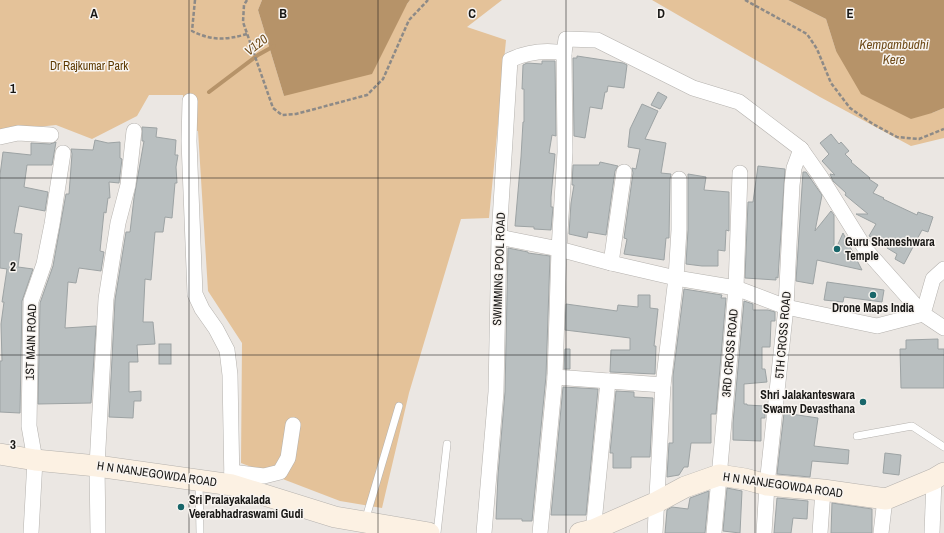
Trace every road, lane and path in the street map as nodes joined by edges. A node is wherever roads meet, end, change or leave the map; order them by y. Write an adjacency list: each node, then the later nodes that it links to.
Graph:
1 (195, 0): 5 (path)
2 (247, 0): 5 (path)
3 (428, 0): 5 (path)
4 (745, 0): 8 (path)
5 (247, 34)
6 (564, 53): 12 (street); 17 (street, SWIMMING POOL ROAD); 18 (street)
7 (190, 101): 39 (street)
8 (944, 129)
9 (134, 131): 36 (street)
10 (50, 135): 11 (street)
11 (0, 136)
12 (801, 149): 23 (street, 5TH CROSS ROAD); 24 (street)
13 (63, 153): 35 (street, 1ST MAIN ROAD)
14 (624, 172): 19 (street)
15 (740, 173): 22 (street, 3RD CROSS ROAD)
16 (679, 179): 21 (street)
17 (500, 237): 18 (street); 52 (street, SWIMMING POOL ROAD)
18 (559, 249): 19 (street); 26 (street)
19 (611, 264): 21 (street)
20 (944, 269): 24 (street)
21 (676, 278): 22 (street); 28 (street)
22 (736, 288): 23 (street); 37 (street, 3RD CROSS ROAD)
23 (786, 307): 24 (street); 41 (street, 5TH CROSS ROAD)
24 (922, 314): 25 (street)
25 (944, 328)
26 (555, 377): 27 (street); 53 (street)
27 (608, 381): 28 (street); 46 (street)
28 (663, 384): 44 (street)
29 (399, 406): 45 (lane)
30 (293, 426): 39 (street)
31 (857, 436): 33 (lane)
32 (447, 444): 51 (lane)
33 (944, 447)
34 (0, 454): 35 (street, H N NANJEGOWDA ROAD)
35 (35, 460): 36 (street, H N NANJEGOWDA ROAD); 47 (street, 1ST MAIN ROAD)
36 (97, 466): 40 (street, H N NANJEGOWDA ROAD); 48 (street)
37 (719, 475): 41 (street, H N NANJEGOWDA ROAD); 44 (street, H N NANJEGOWDA ROAD); 55 (street, 3RD CROSS ROAD)
38 (939, 476): 43 (street); 59 (street)
39 (232, 478): 40 (street, H N NANJEGOWDA ROAD); 45 (street, H N NANJEGOWDA ROAD)
40 (199, 480): 49 (lane)
41 (768, 485): 42 (street, H N NANJEGOWDA ROAD); 56 (street, 5TH CROSS ROAD)
42 (823, 490): 43 (street, H N NANJEGOWDA ROAD); 57 (street)
43 (884, 499): 58 (street)
44 (657, 502): 46 (street, H N NANJEGOWDA ROAD); 54 (street)
45 (364, 528): 50 (street, H N NANJEGOWDA ROAD)
46 (589, 532)
47 (31, 533)
48 (98, 533)
49 (200, 533)
50 (429, 533)
51 (437, 533)
52 (484, 533)
53 (540, 533)
54 (654, 533)
55 (714, 533)
56 (764, 533)
57 (820, 533)
58 (881, 533)
59 (932, 533)

